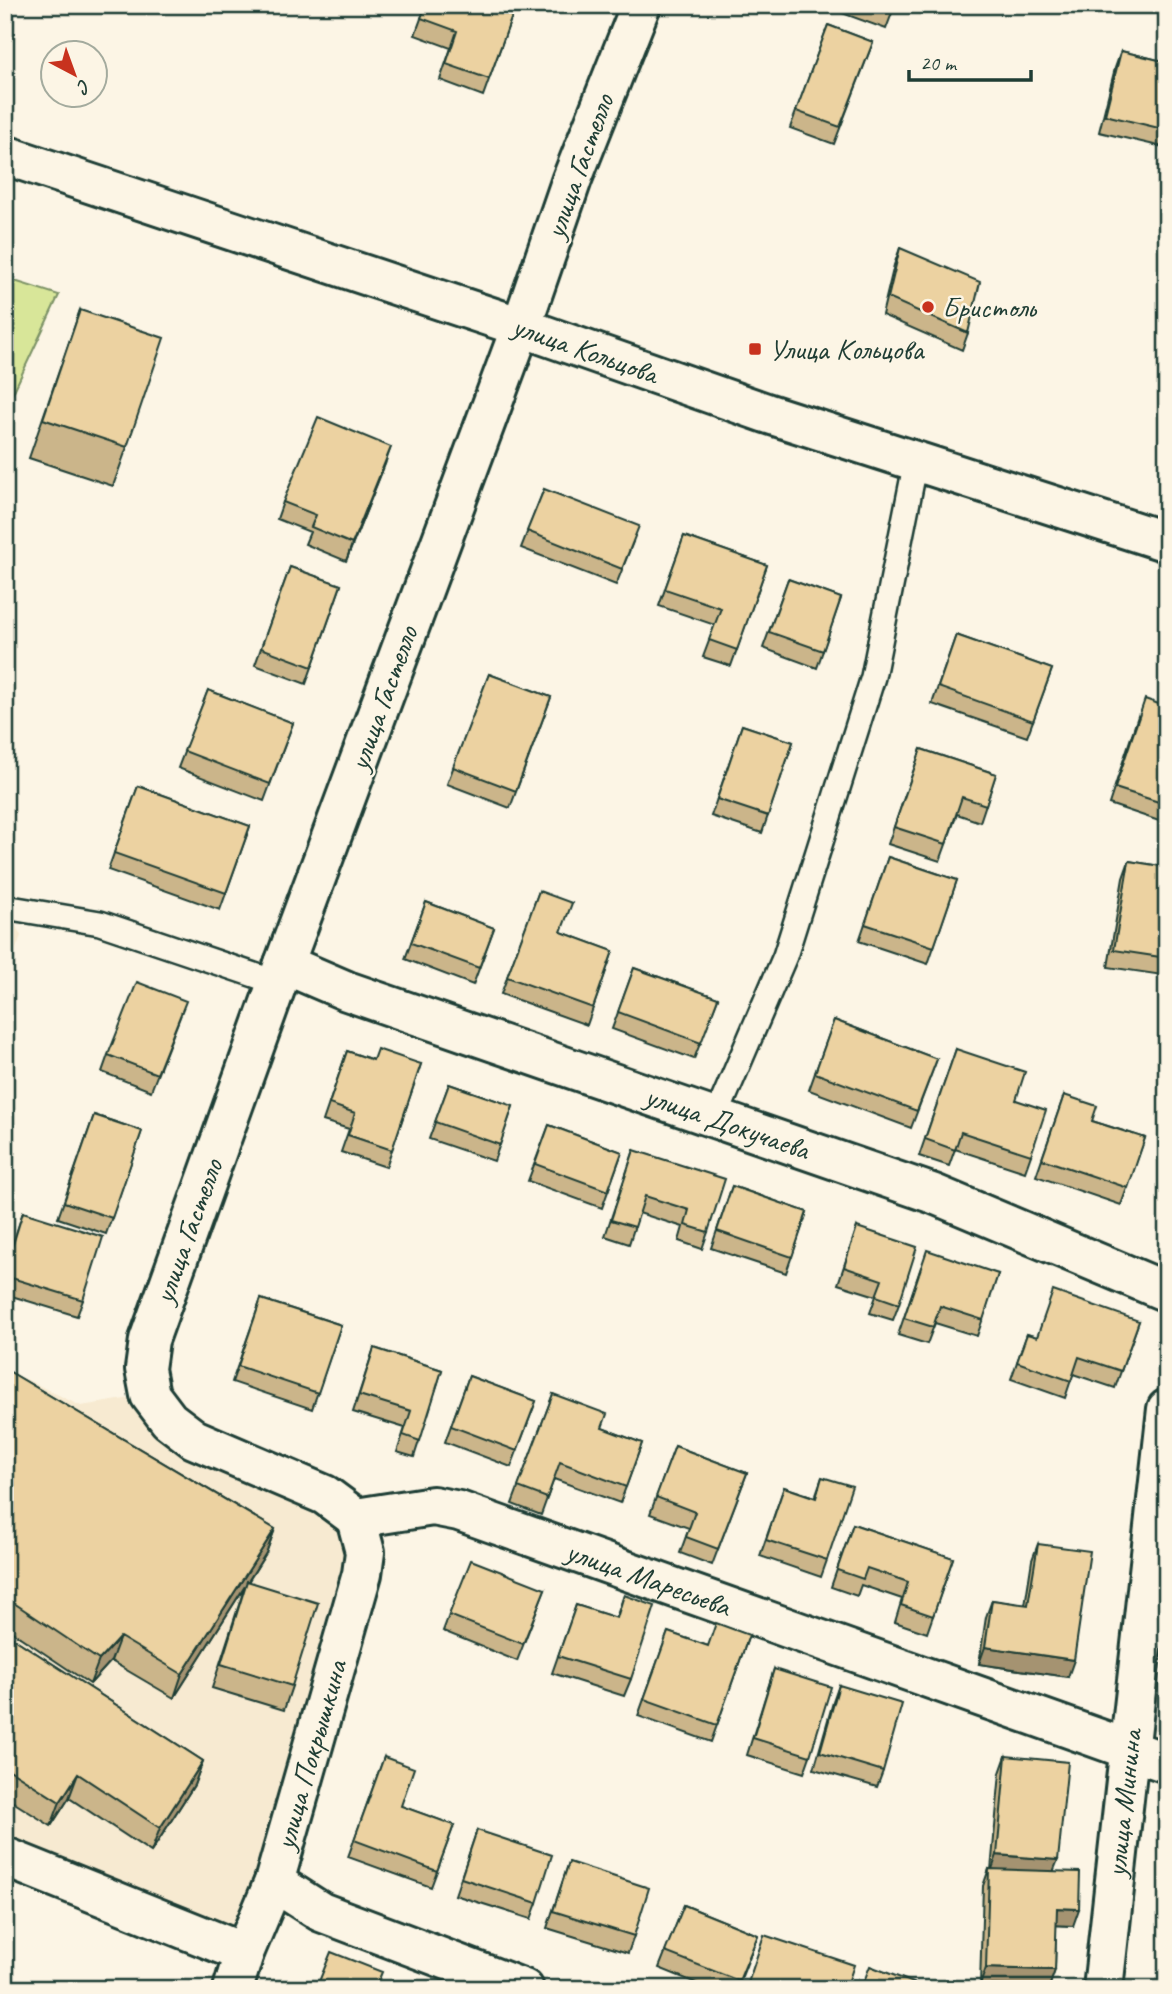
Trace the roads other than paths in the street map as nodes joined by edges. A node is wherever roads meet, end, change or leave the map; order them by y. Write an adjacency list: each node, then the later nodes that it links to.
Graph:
1 (641, 5): 3 (street, улица Гастелло)
2 (5, 155): 3 (street, улица Кольцова)
3 (521, 327): 4 (street, улица Кольцова); 7 (street, улица Гастелло)
4 (916, 461): 5 (street, улица Кольцова); 8 (lane)
5 (1167, 542)
6 (5, 907): 7 (lane)
7 (281, 973): 8 (street, улица Докучаева); 11 (street, улица Гастелло)
8 (715, 1119): 9 (street, улица Докучаева)
9 (1167, 1292)
10 (1167, 1409): 12 (street, улица Минина)
11 (356, 1518): 12 (street, улица Маресьева); 15 (street, улица Покрышкина)
12 (1129, 1751): 13 (street, улица Маресьева); 19 (street, улица Минина)
13 (1167, 1763)
14 (5, 1857): 16 (street)
15 (274, 1882): 16 (street, улица Покрышкина); 18 (street)
16 (244, 1953): 17 (street, улица Покрышкина)
17 (233, 1989)
18 (524, 1989)
19 (1103, 1989)

